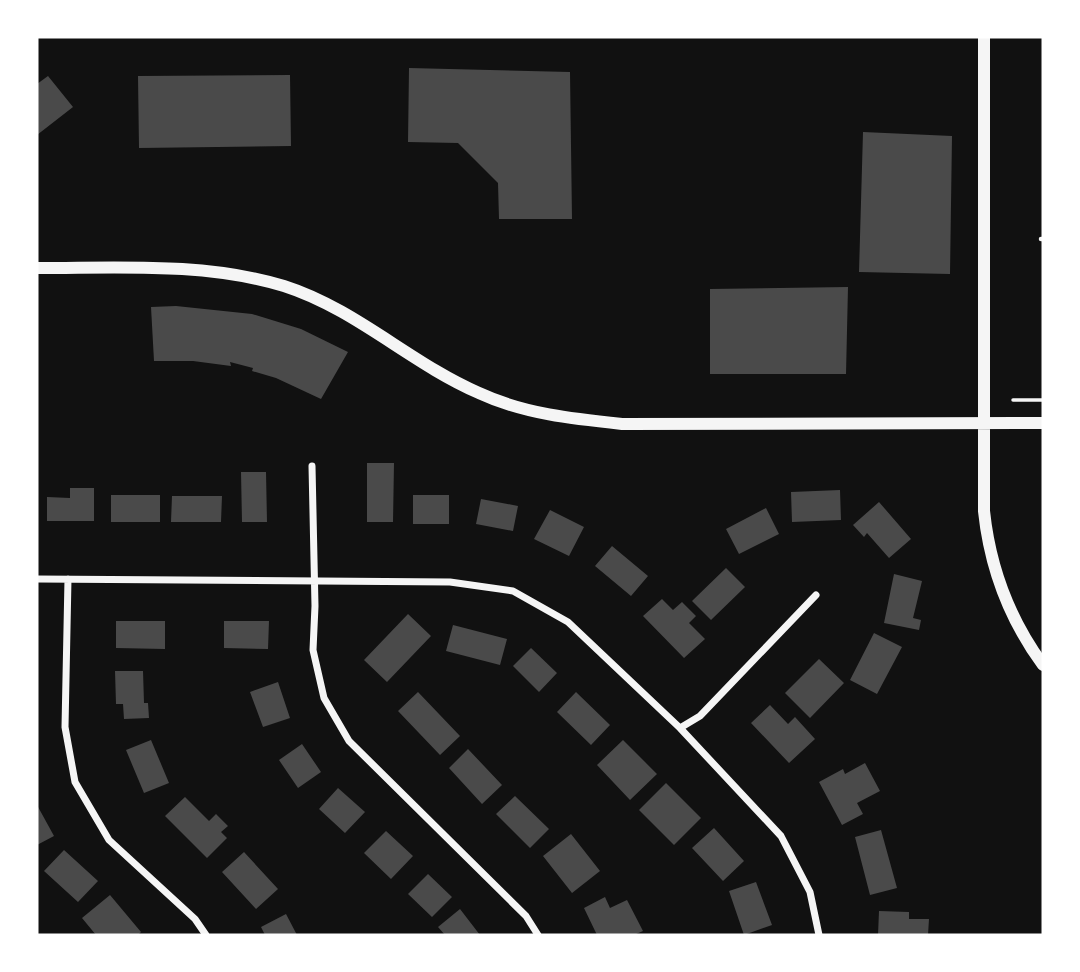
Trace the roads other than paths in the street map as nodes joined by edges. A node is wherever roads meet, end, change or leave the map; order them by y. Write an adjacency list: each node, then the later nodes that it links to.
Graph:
1 (985, 37): 3 (street)
2 (37, 268): 3 (street)
3 (984, 423): 4 (street); 10 (street)
4 (1043, 423)
5 (312, 466): 8 (street)
6 (37, 579): 7 (street)
7 (68, 579): 8 (street); 12 (street)
8 (313, 581): 11 (street); 13 (street)
9 (816, 594): 11 (street)
10 (1043, 666)
11 (680, 728): 14 (street)
12 (206, 935)
13 (538, 935)
14 (819, 935)

